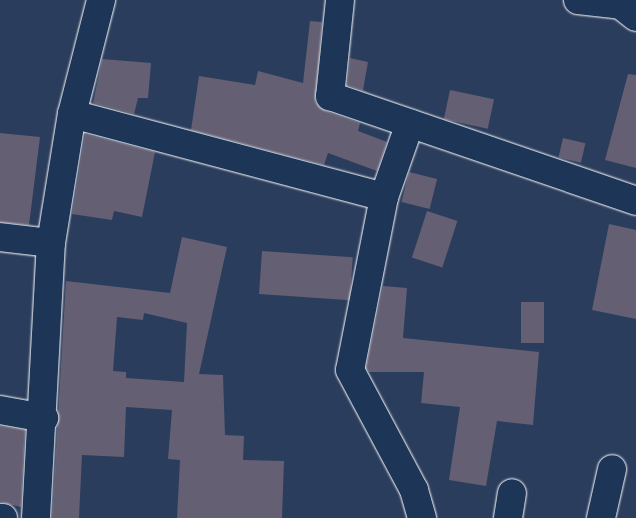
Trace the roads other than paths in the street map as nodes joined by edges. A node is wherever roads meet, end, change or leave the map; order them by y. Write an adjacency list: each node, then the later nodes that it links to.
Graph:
1 (101, 0): 5 (street)
2 (340, 0): 6 (street)
3 (578, 0): 4 (street)
4 (636, 17)
5 (72, 114): 7 (street); 10 (street)
6 (410, 123): 7 (street); 8 (street)
7 (384, 197): 15 (street)
8 (636, 201)
9 (0, 237): 10 (street)
10 (51, 243): 12 (street)
11 (0, 410): 12 (street)
12 (44, 418): 14 (street)
13 (612, 469): 16 (street)
14 (36, 518)
15 (422, 518)
16 (601, 518)

